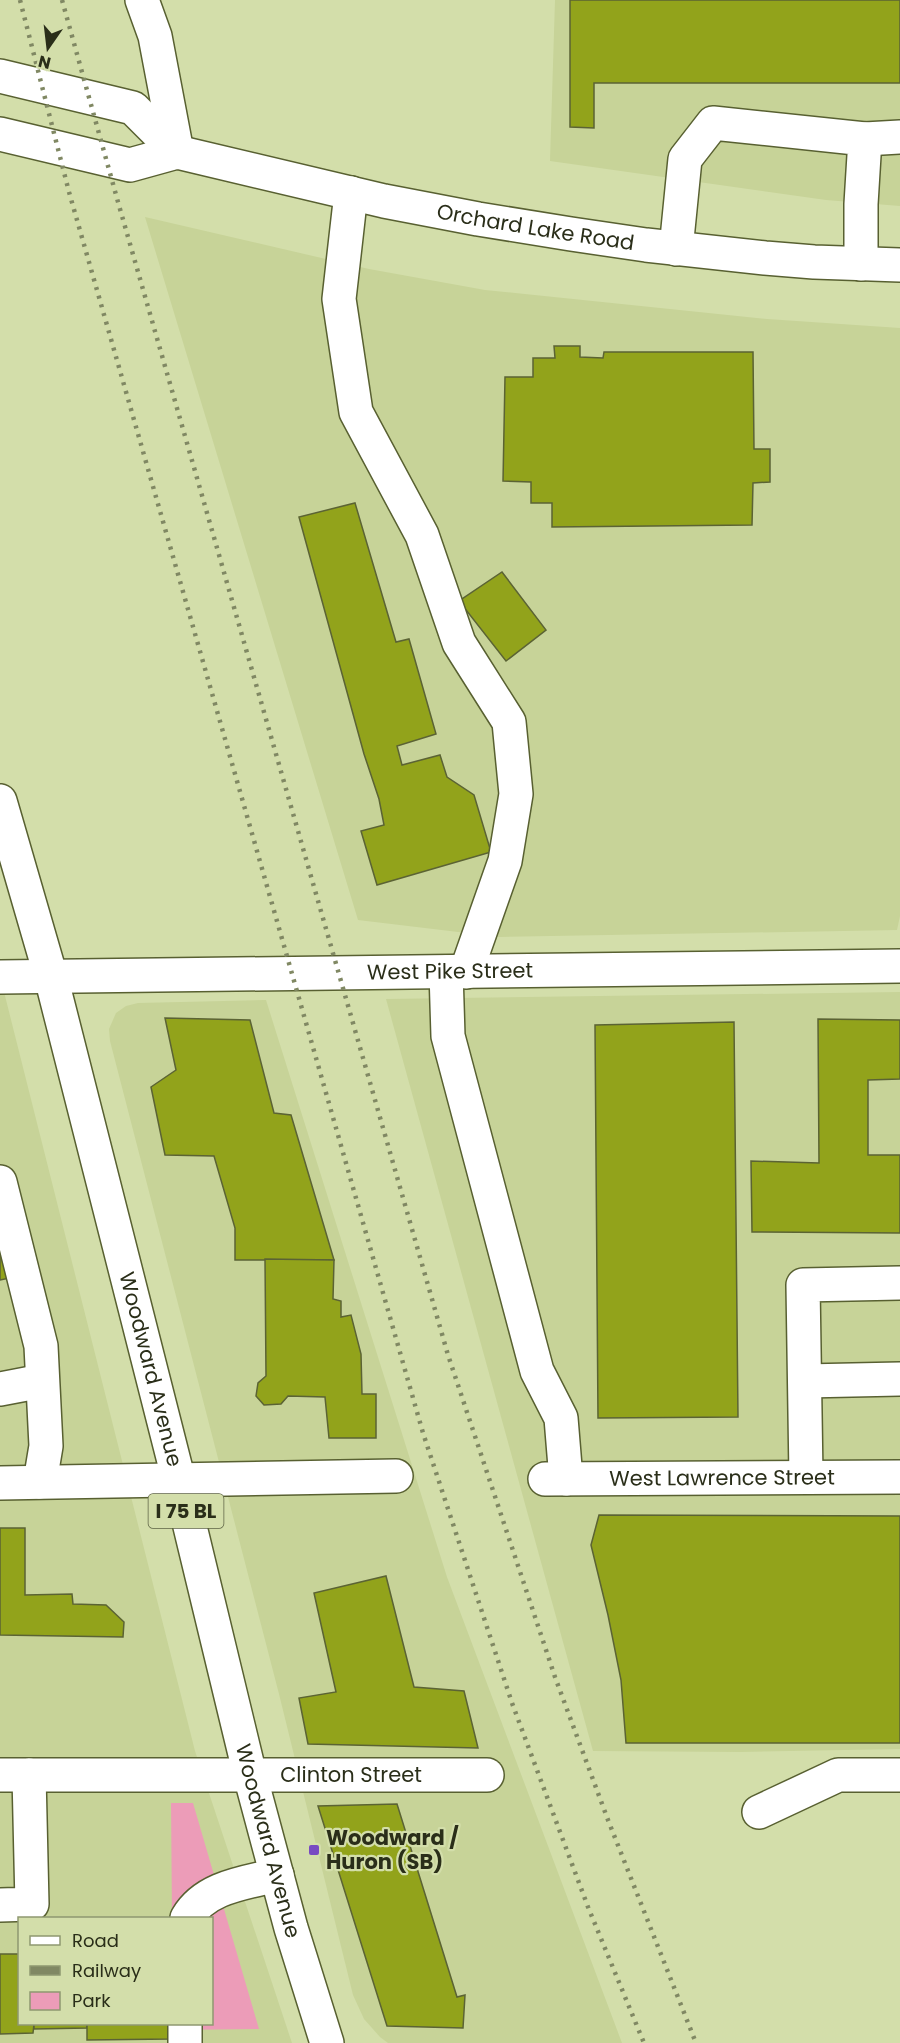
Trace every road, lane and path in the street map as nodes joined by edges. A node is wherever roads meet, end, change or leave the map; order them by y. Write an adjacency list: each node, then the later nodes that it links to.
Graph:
1 (142, 0): 6 (main road)
2 (0, 76): 6 (main road)
3 (0, 134): 6 (main road, Orchard Lake Road)
4 (865, 138): 5 (main road); 8 (main road); 9 (main road)
5 (900, 138)
6 (177, 152): 7 (main road, Orchard Lake Road)
7 (351, 193): 8 (main road, Orchard Lake Road); 13 (main road)
8 (676, 249): 9 (main road, Orchard Lake Road)
9 (861, 264): 10 (main road, Orchard Lake Road)
10 (900, 265)
11 (0, 801): 15 (main road, Woodward Avenue / I 75 BL)
12 (900, 966): 13 (main road, West Pike Street)
13 (456, 972): 15 (main road, West Pike Street); 24 (main road, West Lawrence Street)
14 (0, 977): 15 (main road, West Pike Street)
15 (51, 977): 25 (main road, Woodward Avenue / I 75 BL)
16 (0, 1182): 19 (main road)
17 (900, 1283): 20 (main road)
18 (900, 1379): 20 (main road)
19 (42, 1381): 21 (main road); 26 (main road)
20 (805, 1381): 24 (main road)
21 (0, 1389)
22 (396, 1476): 25 (main road)
23 (900, 1477): 24 (main road, West Lawrence Street)
24 (806, 1478)
25 (179, 1481): 26 (main road); 29 (main road, Woodward Avenue / I 75 BL)
26 (39, 1482): 27 (main road)
27 (0, 1483)
28 (14, 1775): 29 (main road, Clinton Street); 34 (main road)
29 (250, 1775): 30 (main road, Clinton Street); 33 (main road, Woodward Avenue / I 75 BL)
30 (487, 1775)
31 (900, 1775): 32 (main road)
32 (759, 1812)
33 (277, 1875): 35 (main road); 38 (main road, Woodward Avenue / I 75 BL)
34 (0, 1905)
35 (188, 1917)
36 (184, 2025): 37 (main road)
37 (185, 2043)
38 (327, 2043)

